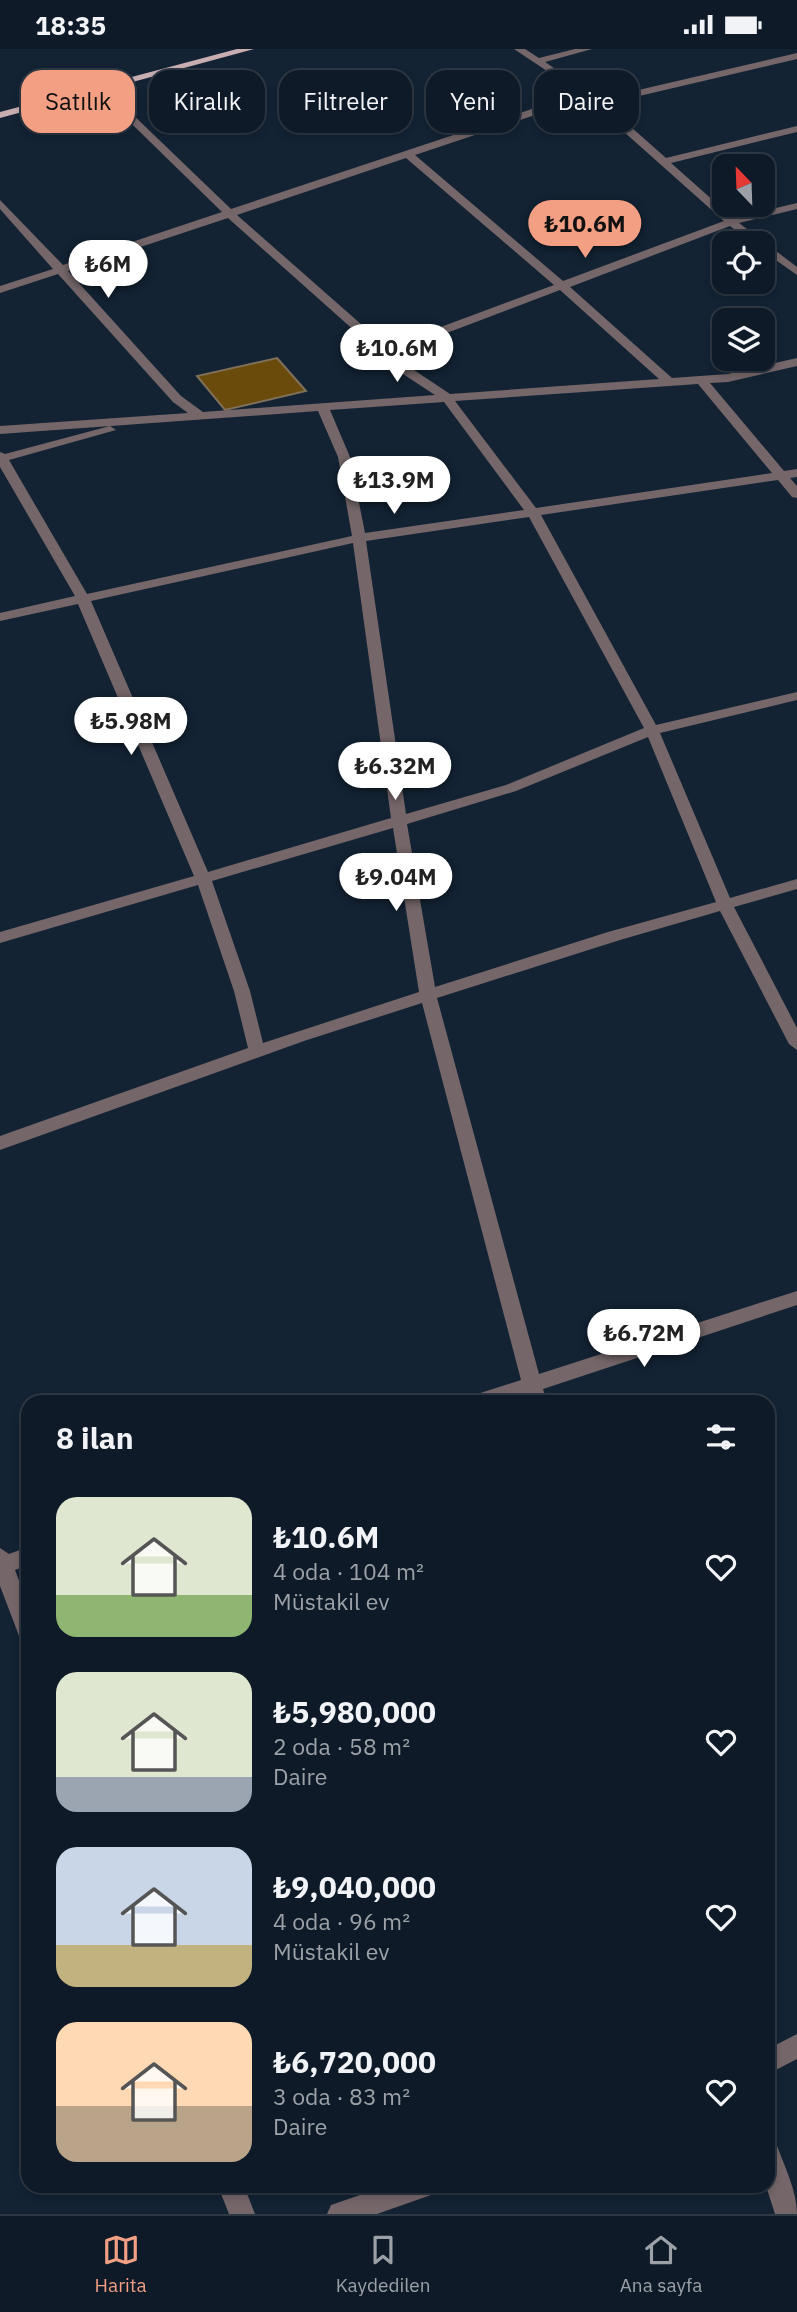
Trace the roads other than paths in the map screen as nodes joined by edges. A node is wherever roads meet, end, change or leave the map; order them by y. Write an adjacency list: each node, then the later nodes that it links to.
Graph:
1 (228, 49): 7 (main road)
2 (249, 49): 7 (main road)
3 (519, 49): 6 (street)
4 (587, 49): 6 (street)
5 (797, 56): 10 (street)
6 (537, 61): 8 (street)
7 (182, 65): 9 (main road)
8 (551, 70)
9 (135, 77)
10 (639, 93)
11 (21, 109): 13 (main road)
12 (534, 112): 17 (street)
13 (0, 115)
14 (135, 122): 21 (street)
15 (797, 129): 18 (street)
16 (631, 133): 18 (street)
17 (408, 154): 21 (street); 27 (street)
18 (664, 162): 22 (street)
19 (0, 203): 25 (street)
20 (797, 206): 22 (street)
21 (229, 213): 25 (street); 29 (street)
22 (731, 222): 23 (street); 27 (street)
23 (743, 231)
24 (775, 255): 26 (street)
25 (60, 271): 28 (street); 35 (street)
26 (797, 271)
27 (562, 286): 29 (street); 32 (street)
28 (0, 290)
29 (386, 352): 33 (street)
30 (797, 362): 31 (street)
31 (701, 380): 32 (street); 40 (street)
32 (669, 382): 33 (street)
33 (446, 397): 34 (street); 42 (street)
34 (322, 406): 35 (street); 43 (street)
35 (199, 415): 36 (street)
36 (154, 419): 37 (street); 38 (street)
37 (0, 430)
38 (1, 458): 44 (street)
39 (797, 473): 40 (street)
40 (781, 475): 41 (street); 42 (street)
41 (797, 494)
42 (534, 514): 43 (street); 47 (street)
43 (359, 538): 44 (street); 48 (street)
44 (83, 599): 45 (street); 49 (street)
45 (0, 617)
46 (797, 696): 47 (street)
47 (652, 730): 48 (street); 51 (street)
48 (399, 820): 49 (street); 53 (street)
49 (202, 878): 52 (street); 55 (street)
50 (797, 884): 51 (street)
51 (725, 905): 53 (street); 54 (street)
52 (0, 937)
53 (428, 995): 55 (street); 58 (street)
54 (797, 1044)
55 (257, 1052): 56 (street)
56 (0, 1143)
57 (797, 1298): 58 (street)
58 (534, 1393)
59 (21, 1558): 60 (street)
60 (1, 1563): 61 (street)
61 (21, 1616)
62 (797, 2046): 63 (street)
63 (775, 2058)
64 (775, 2176): 69 (street)
65 (234, 2193): 67 (street)
66 (402, 2193): 68 (street)
67 (242, 2214)
68 (340, 2214)
69 (788, 2214)

